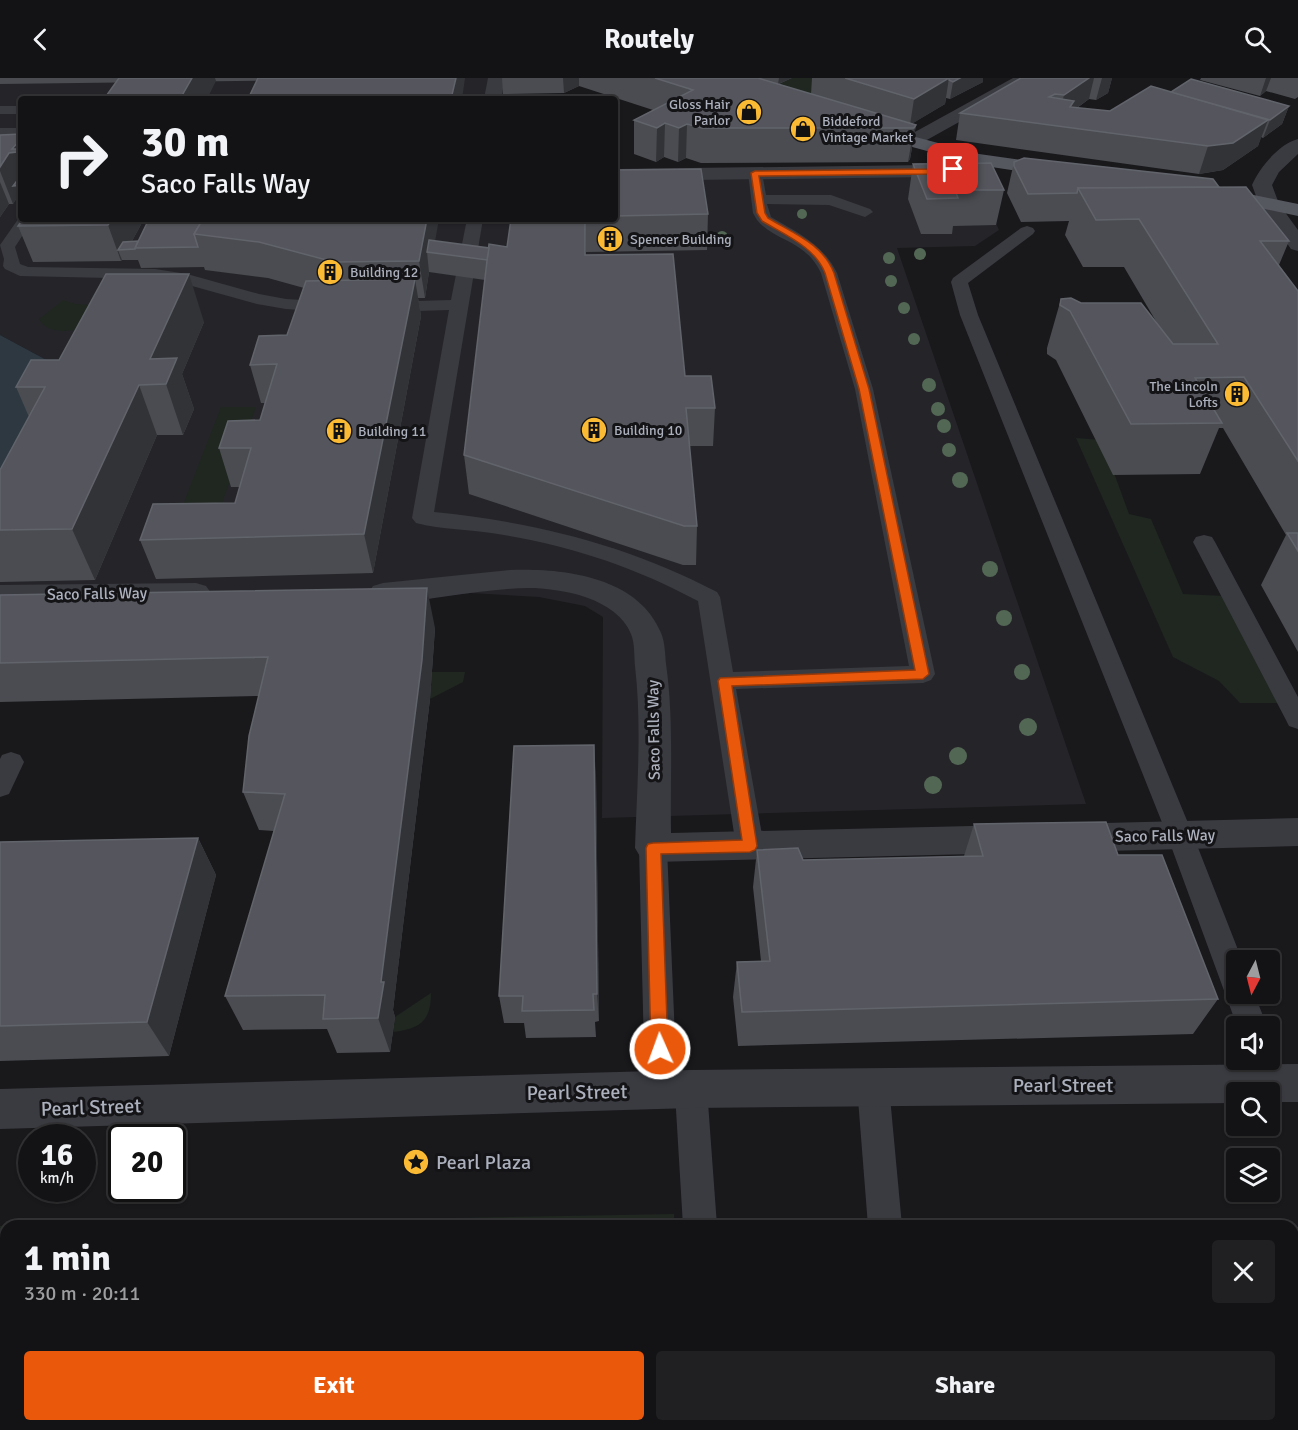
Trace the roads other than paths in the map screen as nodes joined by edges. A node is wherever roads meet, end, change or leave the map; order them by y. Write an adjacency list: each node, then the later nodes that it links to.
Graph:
1 (496, 78): 3 (street)
2 (1025, 78): 9 (street)
3 (493, 96)
4 (0, 110): 5 (lane)
5 (18, 110)
6 (856, 126): 9 (main road)
7 (0, 132): 8 (lane)
8 (18, 132)
9 (910, 142): 11 (main road)
10 (1298, 145): 17 (street)
11 (978, 159): 12 (street); 13 (main road)
12 (755, 173): 14 (street); 16 (lane)
13 (1076, 174)
14 (618, 175)
15 (1196, 191): 17 (main road)
16 (759, 199): 19 (lane); 29 (lane)
17 (1269, 204): 18 (main road); 23 (street)
18 (1298, 210)
19 (865, 212)
20 (23, 222): 24 (lane)
21 (474, 222): 24 (lane)
22 (1027, 231): 34 (lane)
23 (1298, 244)
24 (459, 305): 29 (lane)
25 (1204, 542): 30 (lane)
26 (228, 593): 28 (street, Saco Falls Way)
27 (356, 593): 36 (street, Saco Falls Way)
28 (0, 595)
29 (725, 681): 35 (lane)
30 (1298, 720)
31 (11, 762): 32 (lane)
32 (0, 788)
33 (1298, 832): 34 (street, Saco Falls Way)
34 (1180, 835): 35 (street, Saco Falls Way); 37 (lane)
35 (750, 846): 36 (street, Saco Falls Way)
36 (653, 848): 40 (lane)
37 (1226, 957)
38 (1278, 1075): 39 (street, Pearl Street)
39 (873, 1086): 40 (street, Pearl Street); 43 (lane)
40 (676, 1089): 41 (street, Pearl Street); 42 (lane)
41 (0, 1109)
42 (699, 1220)
43 (884, 1220)

